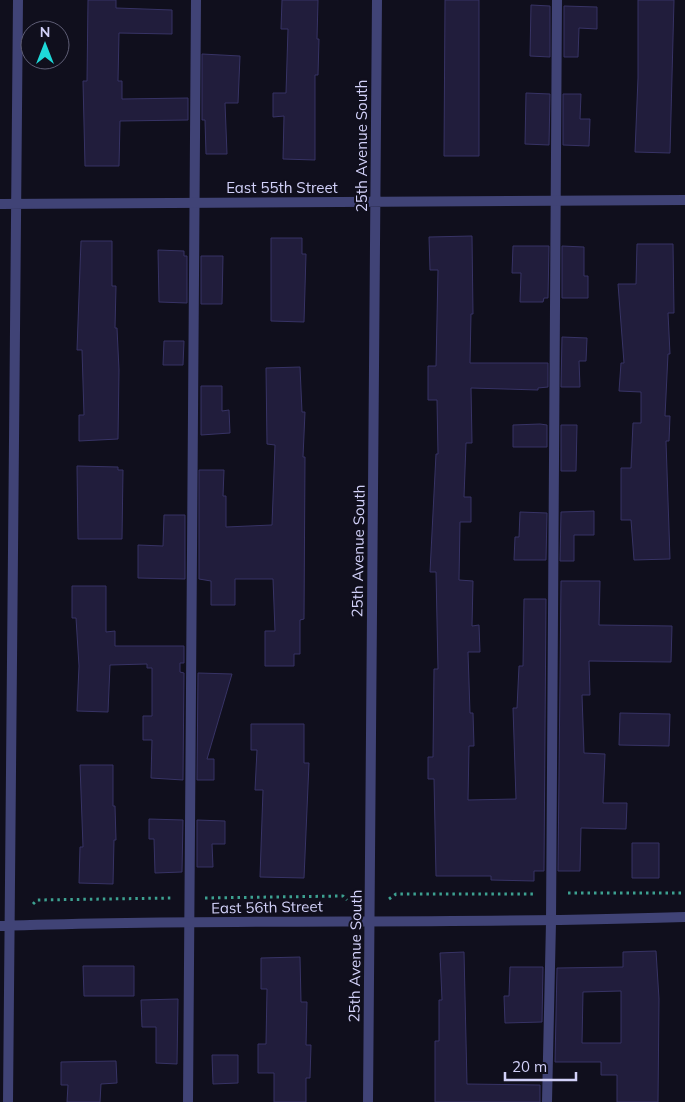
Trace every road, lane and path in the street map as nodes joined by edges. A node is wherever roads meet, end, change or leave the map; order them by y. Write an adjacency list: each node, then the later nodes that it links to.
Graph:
1 (18, 0): 9 (street)
2 (196, 0): 7 (street)
3 (377, 0): 8 (street, 25th Avenue South)
4 (557, 0): 6 (street)
5 (685, 200): 6 (street, East 55th Street)
6 (555, 201): 8 (street, East 55th Street); 13 (street)
7 (195, 202): 8 (street, East 55th Street); 9 (street, East 55th Street); 14 (street)
8 (376, 202): 12 (street, 25th Avenue South)
9 (16, 203): 10 (street, East 55th Street); 15 (street)
10 (0, 204)
11 (685, 917): 13 (street, East 56th Street)
12 (371, 920): 13 (street, East 56th Street); 14 (street, East 56th Street); 18 (street, 25th Avenue South)
13 (551, 922): 19 (street)
14 (189, 924): 15 (street, East 56th Street); 17 (street)
15 (4, 926): 16 (street)
16 (8, 1102)
17 (188, 1102)
18 (368, 1102)
19 (547, 1102)

